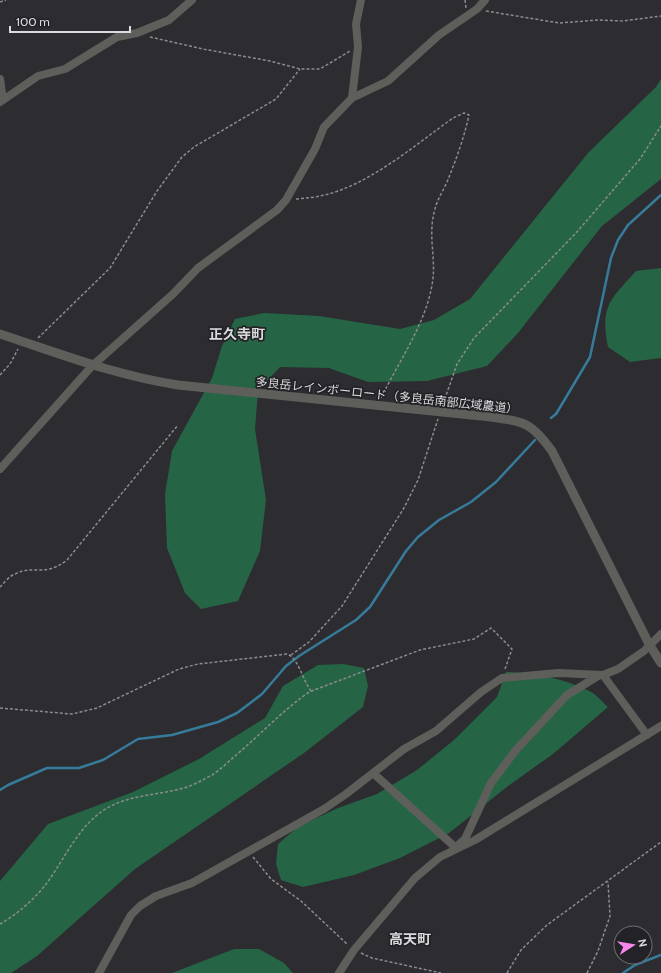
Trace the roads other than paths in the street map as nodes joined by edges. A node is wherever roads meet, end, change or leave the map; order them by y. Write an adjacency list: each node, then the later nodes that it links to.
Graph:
1 (192, 0): 6 (street)
2 (361, 0): 5 (street)
3 (485, 0): 5 (street)
4 (0, 79): 6 (street)
5 (352, 98): 8 (street)
6 (1, 101)
7 (0, 334): 8 (street, 多良岳レインボーロード（多良岳南部広域農道）)
8 (92, 366): 9 (street); 11 (street, 多良岳レインボーロード（多良岳南部広域農道）)
9 (0, 469)
10 (661, 634): 11 (street)
11 (649, 644): 12 (street, 多良岳レインボーロード（多良岳南部広域農道）); 13 (street)
12 (661, 663)
13 (601, 675): 15 (street); 16 (street); 17 (street)
14 (661, 726): 15 (street)
15 (647, 735): 17 (street)
16 (373, 774): 17 (street); 18 (street)
17 (456, 848): 19 (street)
18 (99, 973)
19 (340, 973)

